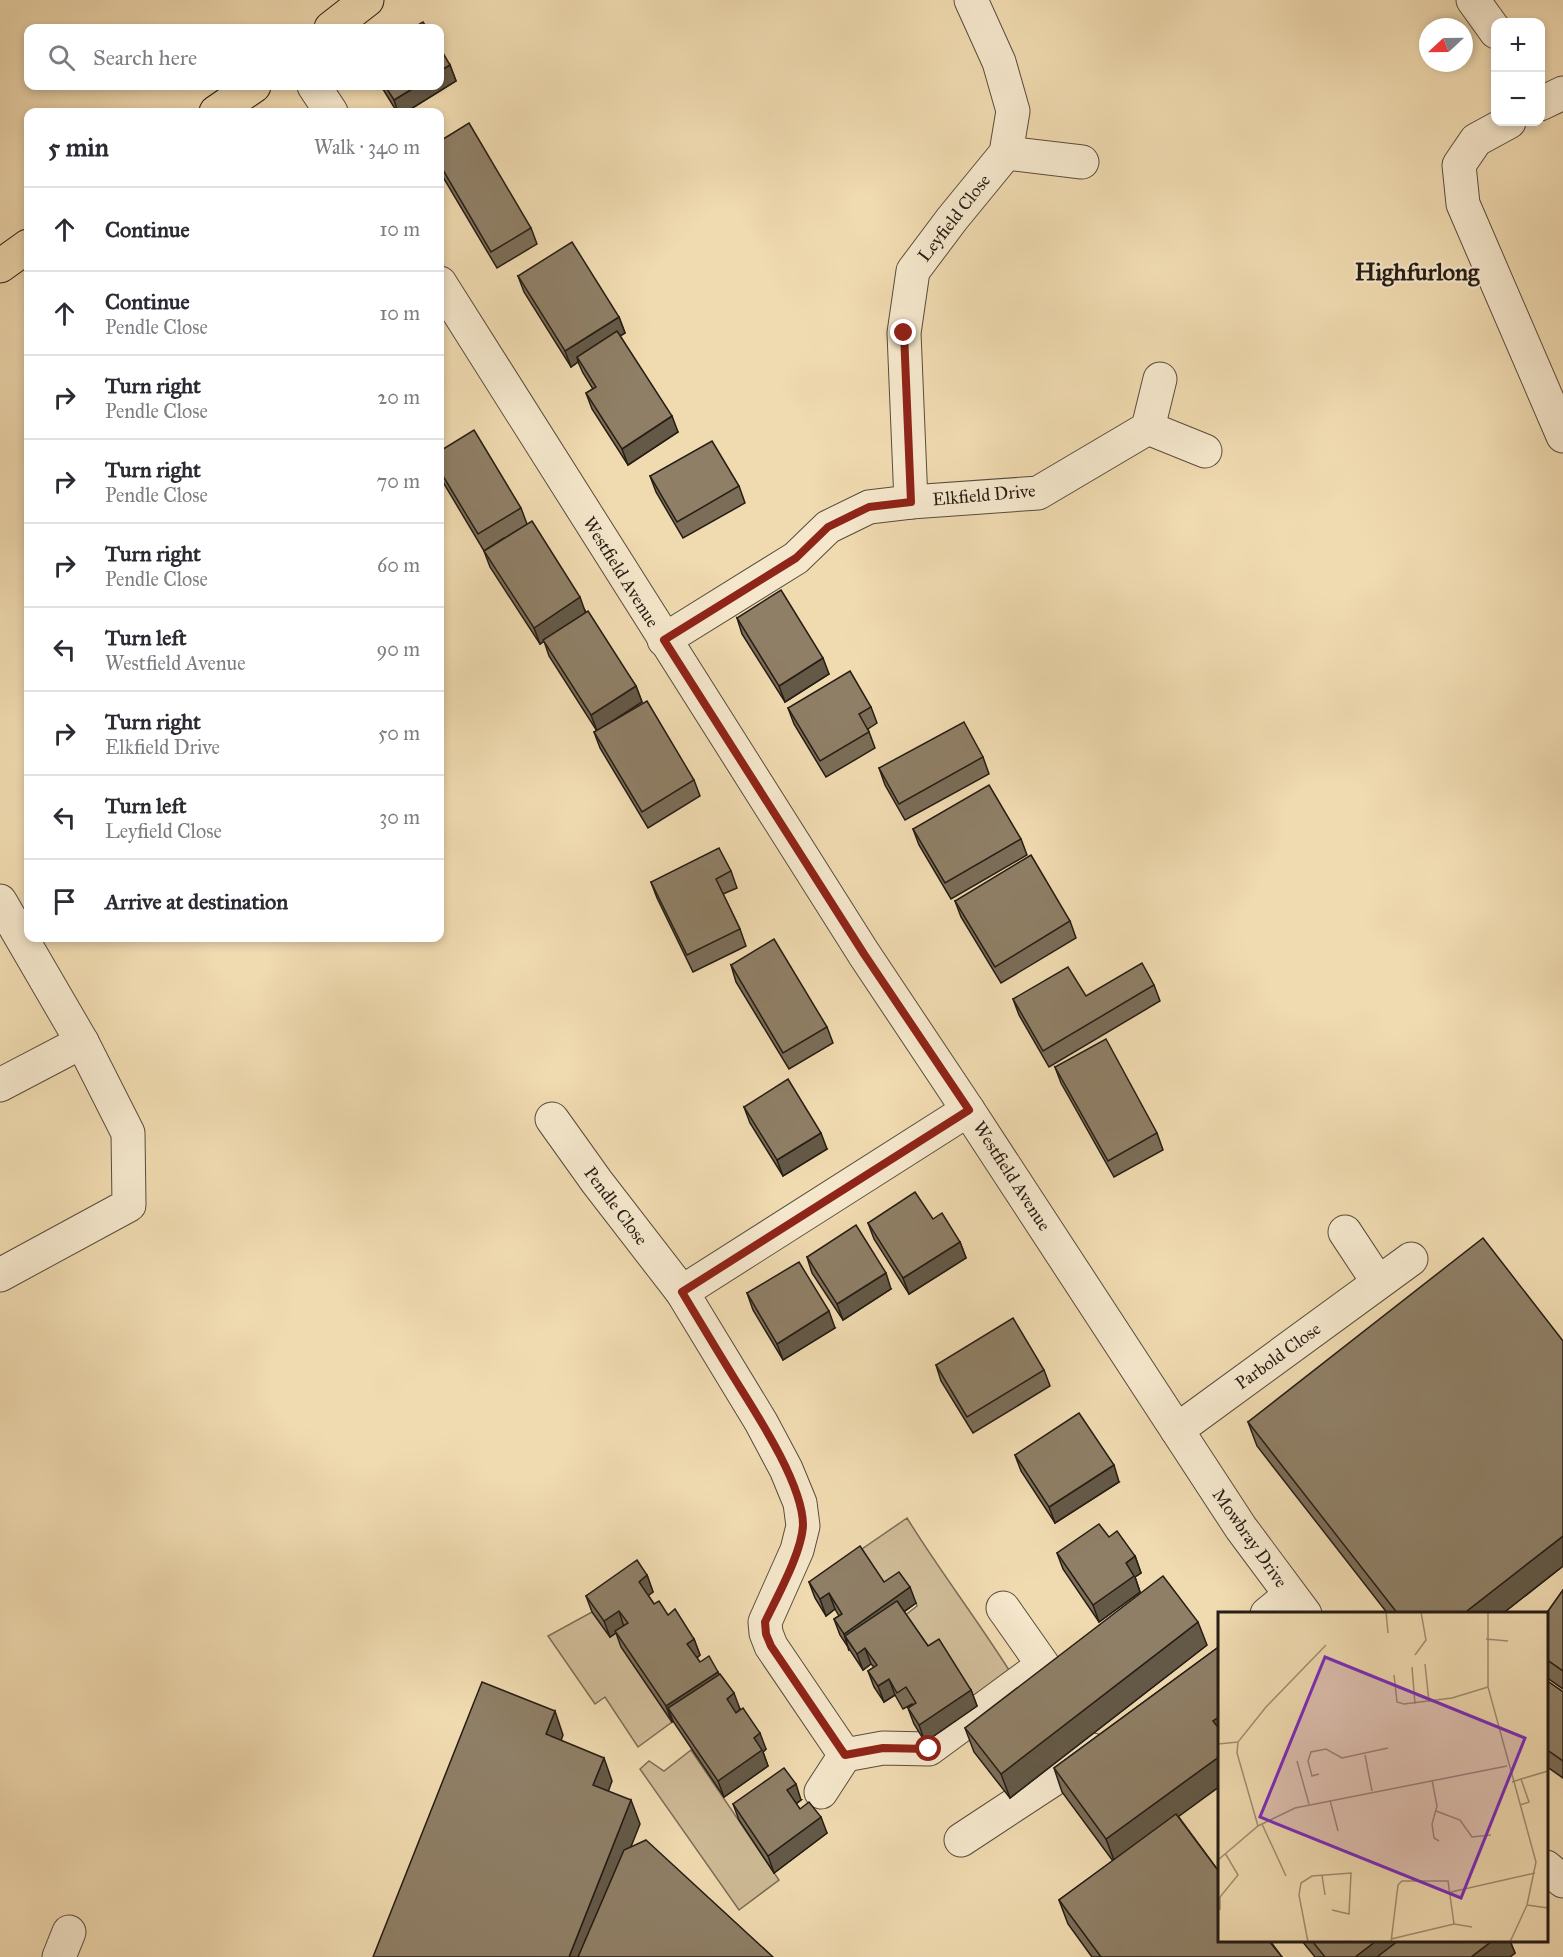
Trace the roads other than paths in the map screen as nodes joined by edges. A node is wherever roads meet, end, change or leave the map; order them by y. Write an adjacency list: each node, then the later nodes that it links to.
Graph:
1 (367, 0): 4 (main road)
2 (971, 0): 11 (street, Leyfield Close)
3 (1473, 0): 5 (street)
4 (336, 24)
5 (1491, 25)
6 (248, 90): 8 (main road)
7 (317, 90): 9 (street)
8 (222, 108)
9 (329, 108)
10 (1502, 126): 18 (street)
11 (1006, 153): 12 (street); 20 (street, Leyfield Close)
12 (1082, 162)
13 (24, 249): 14 (main road)
14 (0, 266)
15 (444, 290): 21 (street, Westfield Avenue)
16 (1160, 379): 17 (street)
17 (1148, 428): 19 (street); 20 (street, Elkfield Drive)
18 (1563, 436)
19 (1205, 451)
20 (911, 502): 21 (street, Elkfield Drive)
21 (664, 640): 26 (street, Westfield Avenue)
22 (0, 902): 23 (street)
23 (9, 934): 24 (street)
24 (82, 1042): 25 (street); 30 (street)
25 (0, 1085)
26 (969, 1110): 32 (street); 33 (street, Westfield Avenue)
27 (552, 1119): 32 (street, Pendle Close)
28 (1345, 1232): 31 (street)
29 (1411, 1259): 31 (street, Parbold Close)
30 (0, 1275)
31 (1378, 1282): 33 (street, Parbold Close)
32 (682, 1292): 38 (street, Pendle Close)
33 (1177, 1430): 34 (street, Westfield Avenue)
34 (1197, 1462): 35 (street, Mowbray Drive)
35 (1287, 1607)
36 (1003, 1608): 38 (street)
37 (1119, 1730): 40 (street)
38 (845, 1755): 39 (street)
39 (820, 1792)
40 (961, 1840)
41 (1548, 1869): 42 (street)
42 (1563, 1881)

